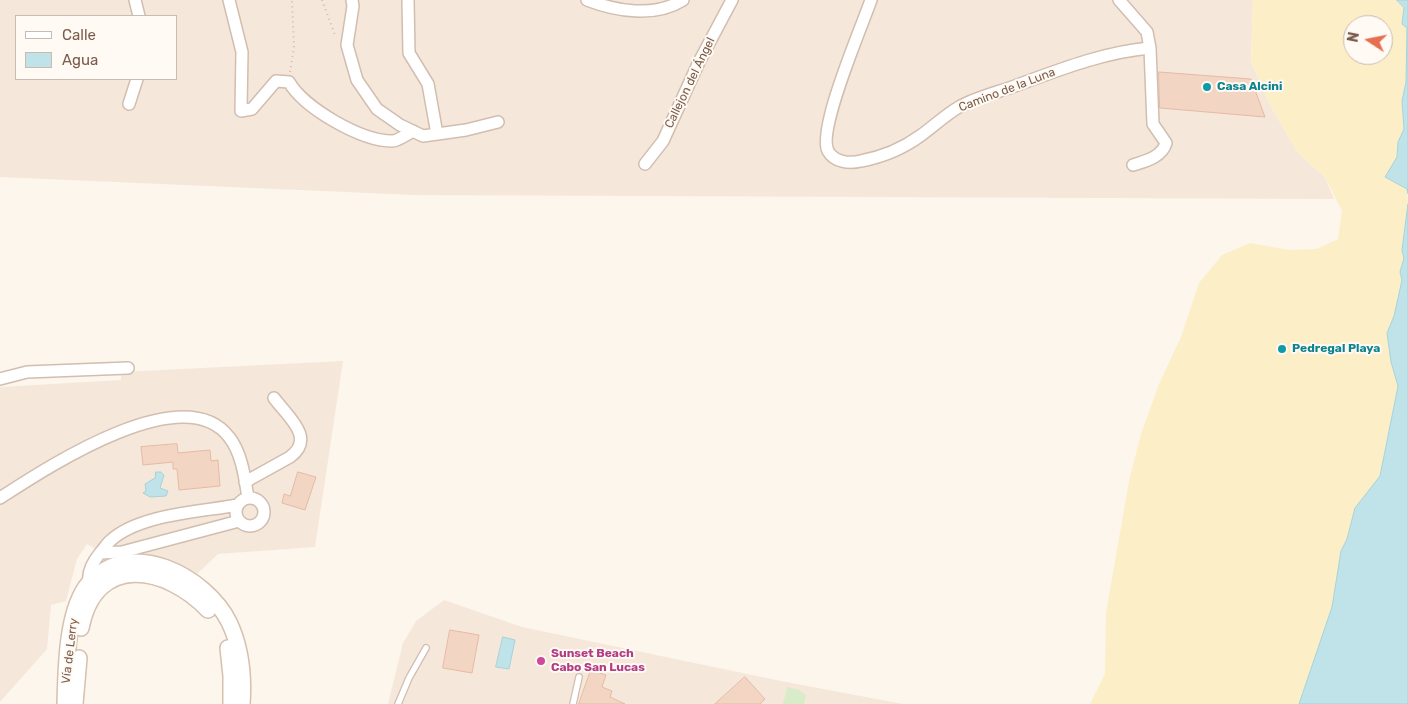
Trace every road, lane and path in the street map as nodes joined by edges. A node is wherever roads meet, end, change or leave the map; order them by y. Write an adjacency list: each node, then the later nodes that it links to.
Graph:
1 (135, 0): 12 (street)
2 (229, 0): 16 (street)
3 (292, 0): 16 (path)
4 (322, 0): 13 (path)
5 (352, 0): 19 (street)
6 (408, 0): 20 (street)
7 (587, 0): 8 (street)
8 (682, 0)
9 (732, 0): 21 (street, Callejon del Ángel)
10 (871, 0): 14 (street, Camino de la Luna)
11 (1119, 0): 14 (street)
12 (139, 15)
13 (335, 36)
14 (1150, 48): 22 (street)
15 (137, 80): 17 (street)
16 (289, 82): 19 (street)
17 (129, 104)
18 (498, 122): 20 (street)
19 (413, 131): 20 (street)
20 (437, 134)
21 (645, 164)
22 (1133, 165)
23 (128, 368): 24 (street)
24 (0, 379)
25 (274, 398): 26 (street)
26 (245, 482): 27 (street); 28 (street)
27 (0, 498)
28 (248, 498): 29 (street); 30 (street)
29 (238, 506): 30 (street); 31 (street)
30 (239, 521): 31 (street)
31 (100, 553): 32 (street)
32 (92, 588): 33 (street, Vía de Lerry); 36 (street, Vía de Lerry); 37 (street, Vía de Lerry)
33 (224, 624): 38 (street, Vía de Lerry); 39 (street, Vía de Lerry)
34 (426, 648): 40 (lane)
35 (579, 677): 41 (lane)
36 (65, 704)
37 (75, 704)
38 (231, 704)
39 (242, 704)
40 (398, 704)
41 (572, 704)

